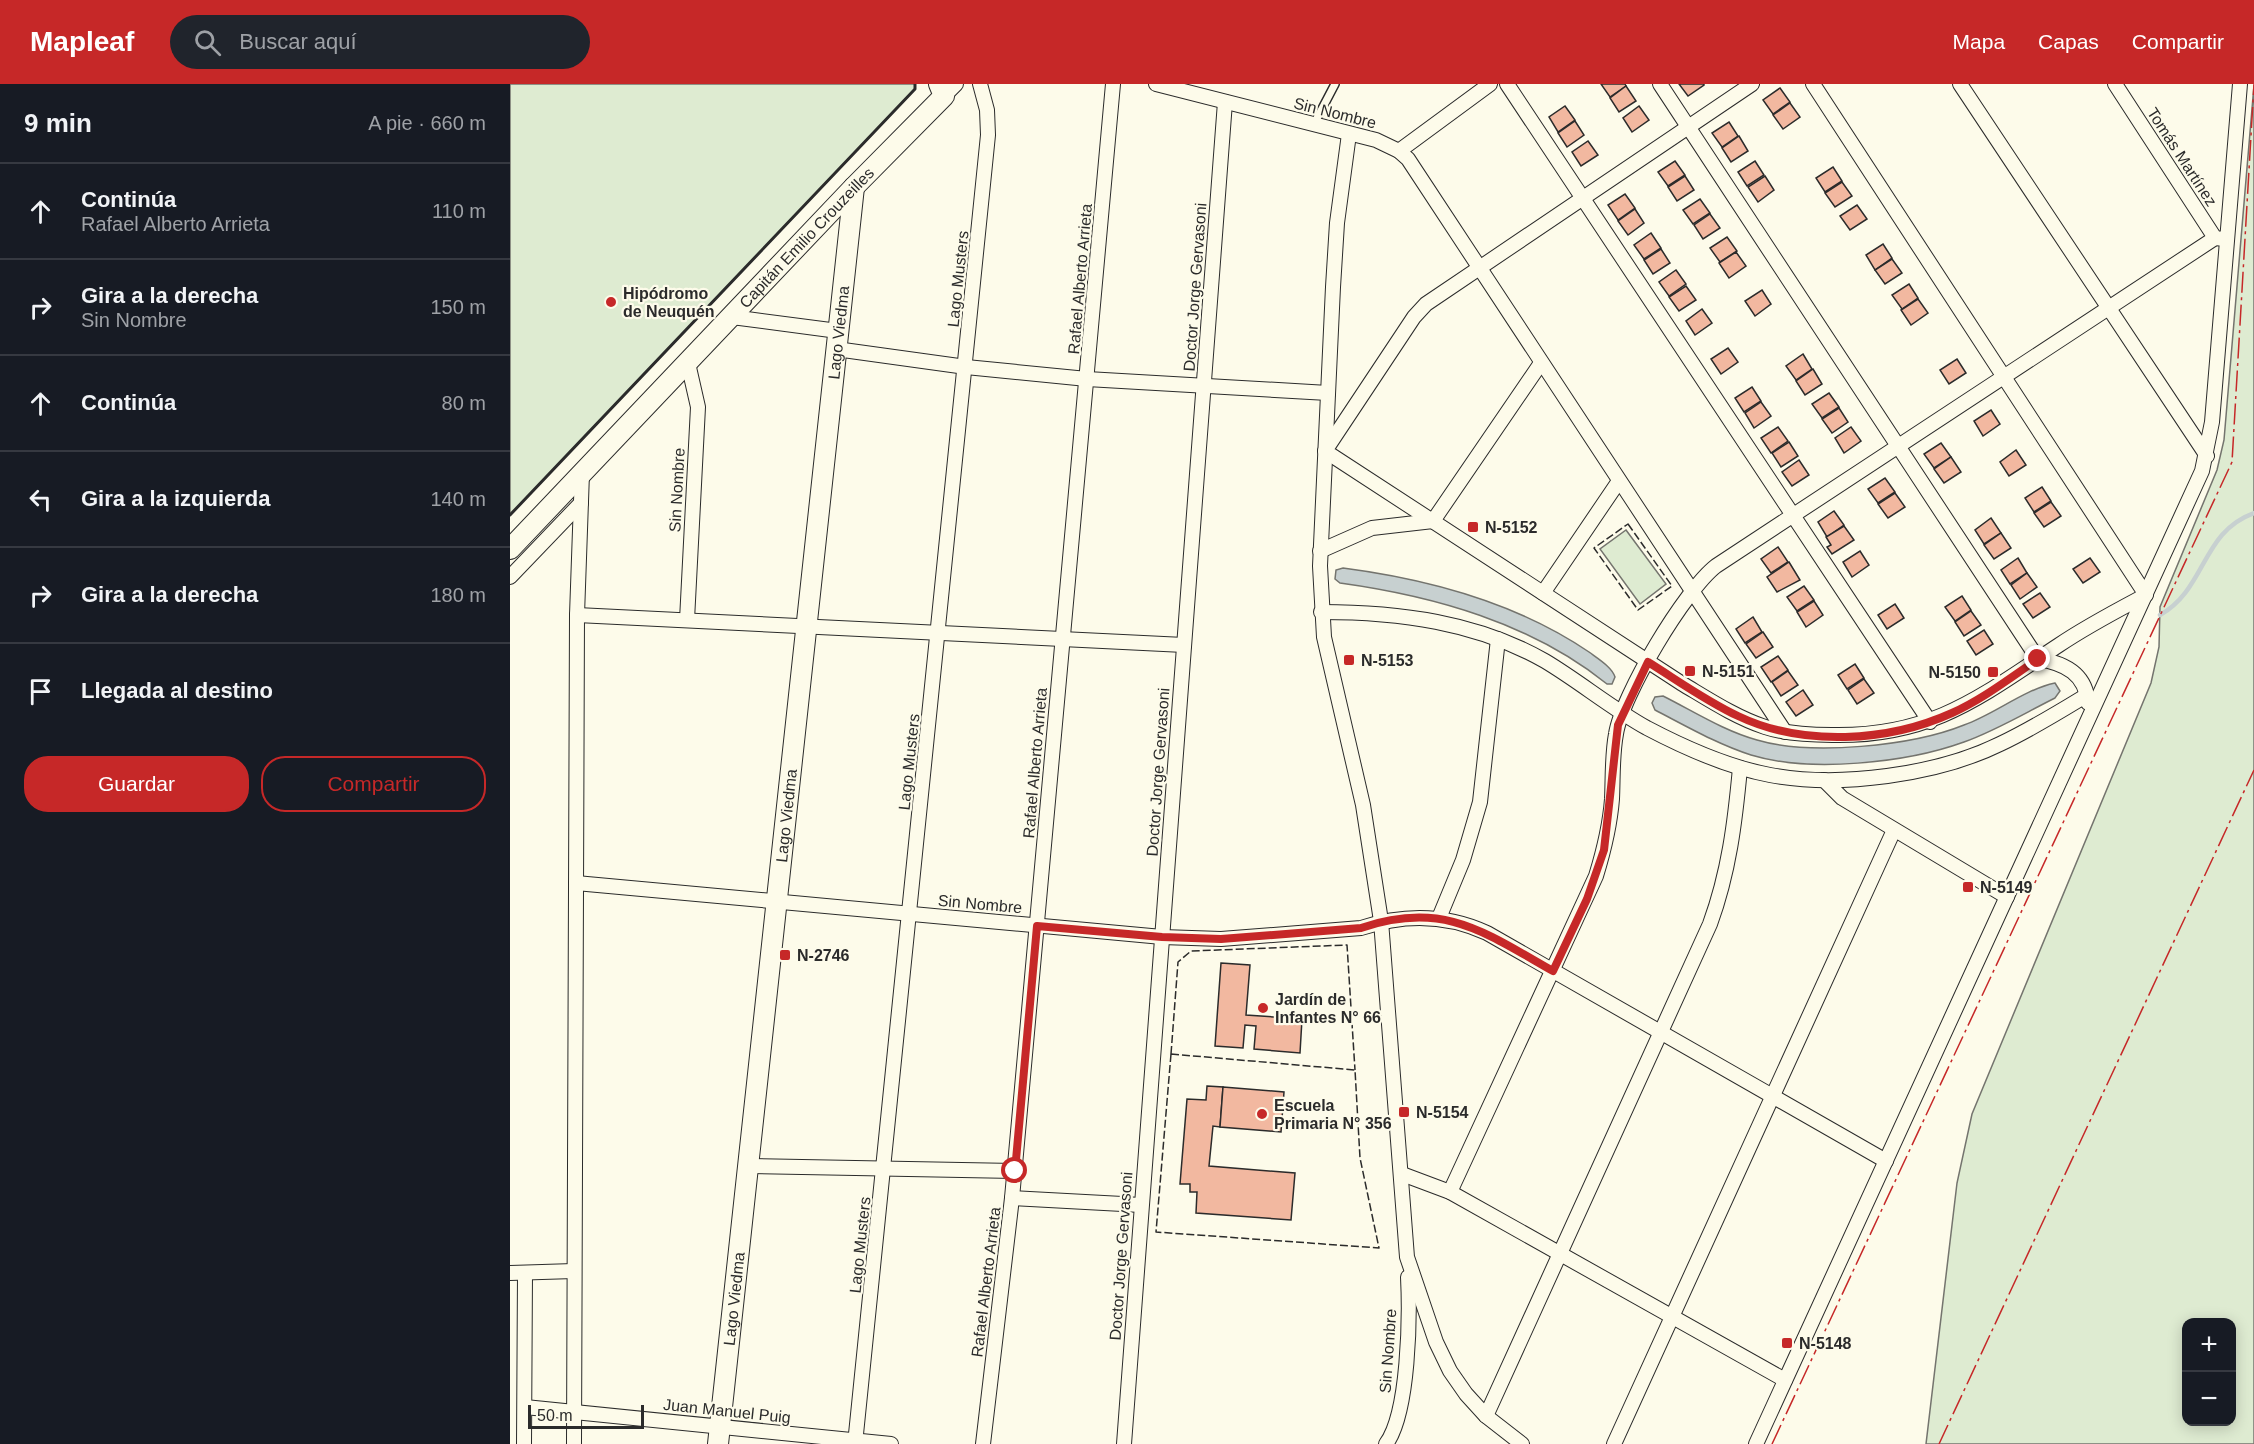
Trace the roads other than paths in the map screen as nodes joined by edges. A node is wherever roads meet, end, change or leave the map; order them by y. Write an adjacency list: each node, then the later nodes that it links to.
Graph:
1 (980, 84): 28 (street, Lago Musters)
2 (1113, 84): 30 (street, Rafael Alberto Arrieta)
3 (1156, 84): 14 (street, Sin Nombre)
4 (1335, 84): 15 (lane)
5 (1490, 84): 18 (street)
6 (1507, 84): 20 (street)
7 (1660, 84): 16 (street)
8 (1752, 84): 16 (street)
9 (1813, 84): 29 (street)
10 (1960, 84): 23 (street)
11 (2115, 84): 21 (street, Tomás Martínez)
12 (2240, 84): 21 (street)
13 (946, 88): 19 (main road, Capitán Emilio Crouzeilles)
14 (1225, 102): 15 (street, Sin Nombre); 31 (street, Doctor Jorge Gervasoni)
15 (1314, 125): 17 (street, Sin Nombre)
16 (1688, 127): 20 (street); 33 (street)
17 (1349, 134): 18 (street, Sin Nombre); 32 (street)
18 (1399, 151): 22 (street)
19 (854, 187): 24 (main road, Capitán Emilio Crouzeilles); 25 (main road, Lago Viedma)
20 (1582, 197): 22 (street); 39 (street)
21 (2221, 238): 23 (street); 35 (street)
22 (1478, 268): 27 (street); 34 (street)
23 (2109, 308): 29 (street); 35 (street)
24 (732, 316): 25 (street); 26 (main road, Capitán Emilio Crouzeilles)
25 (837, 340): 28 (street); 50 (main road, Lago Viedma)
26 (688, 363): 36 (main road, Capitán Emilio Crouzeilles); 49 (street, Sin Nombre)
27 (1541, 363): 37 (street); 40 (street)
28 (966, 367): 30 (street); 51 (street, Lago Musters)
29 (2004, 377): 33 (street); 46 (street)
30 (1087, 379): 31 (street); 52 (street, Rafael Alberto Arrieta)
31 (1204, 386): 32 (street); 54 (street, Doctor Jorge Gervasoni)
32 (1328, 393): 34 (street)
33 (1898, 446): 39 (street); 55 (street)
34 (1325, 451): 40 (street); 42 (street)
35 (2207, 456): 46 (street)
36 (582, 473): 38 (street); 41 (main road, Capitán Emilio Crouzeilles)
37 (1619, 481): 44 (street); 45 (street)
38 (581, 503): 43 (street); 48 (street)
39 (1793, 516): 44 (street); 59 (street)
40 (1433, 521): 42 (street); 45 (street)
41 (510, 549)
42 (1320, 551): 47 (street)
43 (510, 577)
44 (1692, 591): 56 (street); 61 (street)
45 (1543, 593): 56 (street)
46 (2145, 595): 55 (street); 60 (street)
47 (1322, 612): 53 (street); 70 (street)
48 (577, 615): 49 (street); 65 (street)
49 (687, 620): 50 (street)
50 (806, 626): 51 (street); 67 (main road, Lago Viedma)
51 (938, 633): 52 (street); 68 (street, Lago Musters)
52 (1063, 639): 54 (street); 71 (street, Rafael Alberto Arrieta)
53 (1498, 639): 58 (street); 69 (street)
54 (1184, 645): 72 (street, Doctor Jorge Gervasoni)
55 (2038, 659): 57 (street); 59 (street)
56 (1648, 662): 58 (street); 61 (street)
57 (2087, 695): 60 (street); 63 (street)
58 (1622, 713): 62 (street); 73 (street)
59 (1930, 722): 61 (street)
60 (2087, 722): 66 (street)
61 (1785, 732)
62 (1740, 768): 63 (street); 74 (street)
63 (1824, 780): 64 (street)
64 (1894, 830): 66 (street); 75 (street)
65 (576, 883): 67 (street, Sin Nombre); 86 (street)
66 (2007, 897): 76 (street)
67 (776, 902): 68 (street, Sin Nombre); 77 (main road, Lago Viedma)
68 (910, 914): 71 (street, Sin Nombre); 78 (street, Lago Musters)
69 (1439, 918): 70 (street, Sin Nombre); 73 (street, Sin Nombre)
70 (1381, 921): 72 (street, Sin Nombre); 80 (street)
71 (1037, 926): 72 (street, Sin Nombre); 79 (street, Rafael Alberto Arrieta)
72 (1162, 937): 83 (street, Doctor Jorge Gervasoni)
73 (1553, 971): 74 (street, Sin Nombre); 81 (street)
74 (1662, 1033): 75 (street, Sin Nombre); 84 (street)
75 (1773, 1096): 76 (street, Sin Nombre); 88 (street)
76 (1886, 1161): 89 (street)
77 (748, 1166): 78 (street); 93 (main road, Lago Viedma)
78 (885, 1168): 79 (street); 94 (street, Lago Musters)
79 (1015, 1171): 82 (street, Rafael Alberto Arrieta)
80 (1402, 1174): 81 (street); 85 (street)
81 (1450, 1192): 84 (street)
82 (1012, 1197): 83 (street); 98 (street, Rafael Alberto Arrieta)
83 (1141, 1205): 99 (street, Doctor Jorge Gervasoni)
84 (1560, 1254): 88 (street); 92 (street)
85 (1407, 1257): 92 (street); 100 (street, Sin Nombre)
86 (574, 1271): 87 (street); 91 (street)
87 (514, 1274): 90 (street)
88 (1672, 1316): 89 (street); 102 (street)
89 (1785, 1380): 103 (street)
90 (525, 1407): 91 (street, Juan Manuel Puig); 95 (street)
91 (575, 1411): 93 (street, Juan Manuel Puig); 96 (street)
92 (1486, 1416): 101 (street)
93 (719, 1435): 94 (street, Juan Manuel Puig)
94 (855, 1443): 97 (street, Juan Manuel Puig)
95 (524, 1444)
96 (574, 1444)
97 (891, 1444)
98 (983, 1444)
99 (1124, 1444)
100 (1386, 1444)
101 (1522, 1444)
102 (1614, 1444)
103 (1756, 1444)

